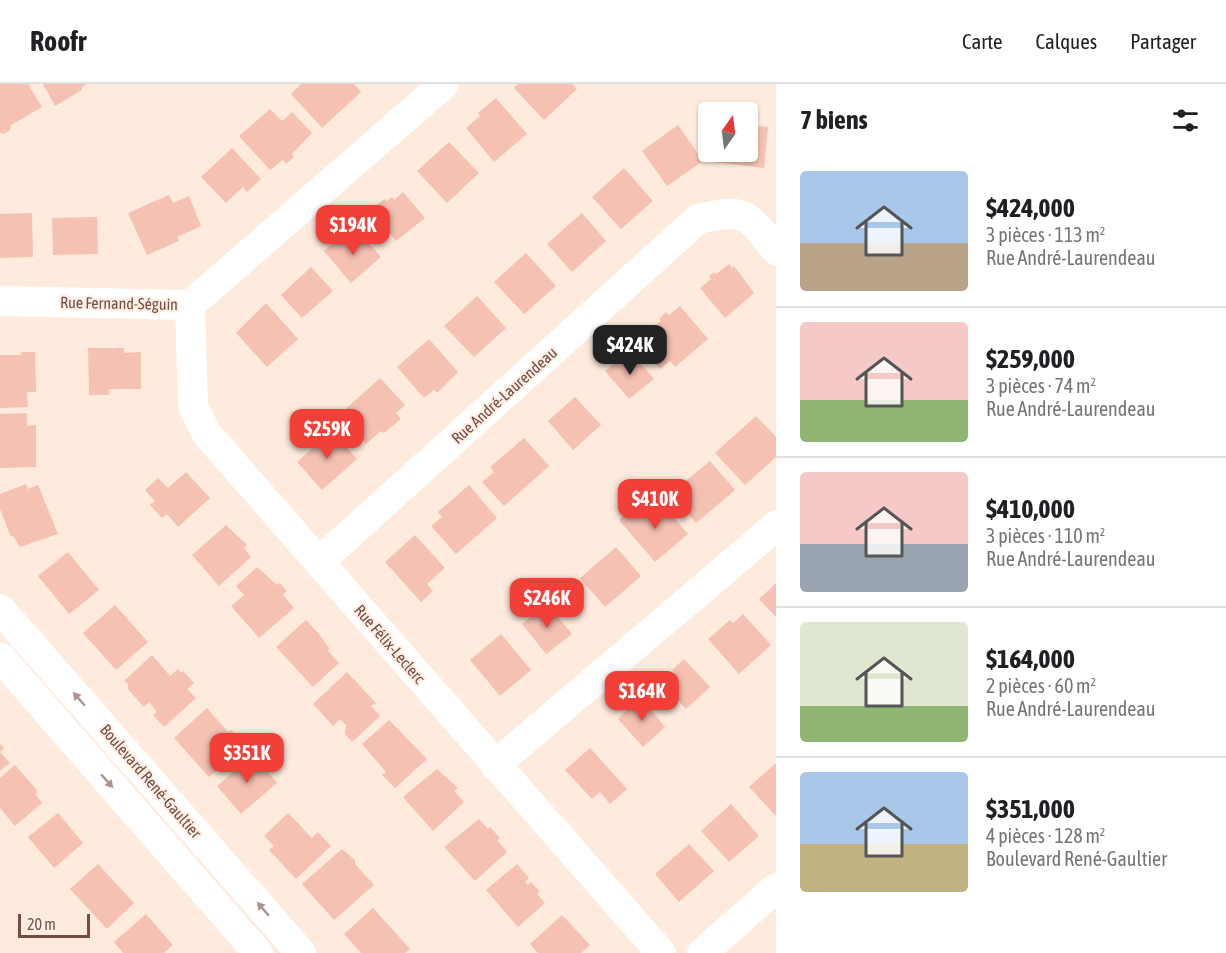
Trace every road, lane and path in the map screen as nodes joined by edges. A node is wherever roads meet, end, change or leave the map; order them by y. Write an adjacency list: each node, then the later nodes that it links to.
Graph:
1 (444, 84): 4 (street, Rue Fernand-Séguin)
2 (776, 250): 6 (street, Rue André-Laurendeau)
3 (0, 301): 4 (street, Rue Fernand-Séguin)
4 (190, 305): 6 (street, Rue Félix-Leclerc)
5 (776, 526): 9 (street)
6 (319, 562): 9 (street, Rue Félix-Leclerc)
7 (0, 609): 12 (street, Boulevard René-Gaultier, one-way to 7)
8 (0, 657): 11 (street, Boulevard René-Gaultier, one-way to 11)
9 (495, 765): 13 (street, Rue Félix-Leclerc)
10 (776, 888): 14 (street)
11 (258, 953)
12 (301, 953)
13 (661, 953)
14 (702, 953)

